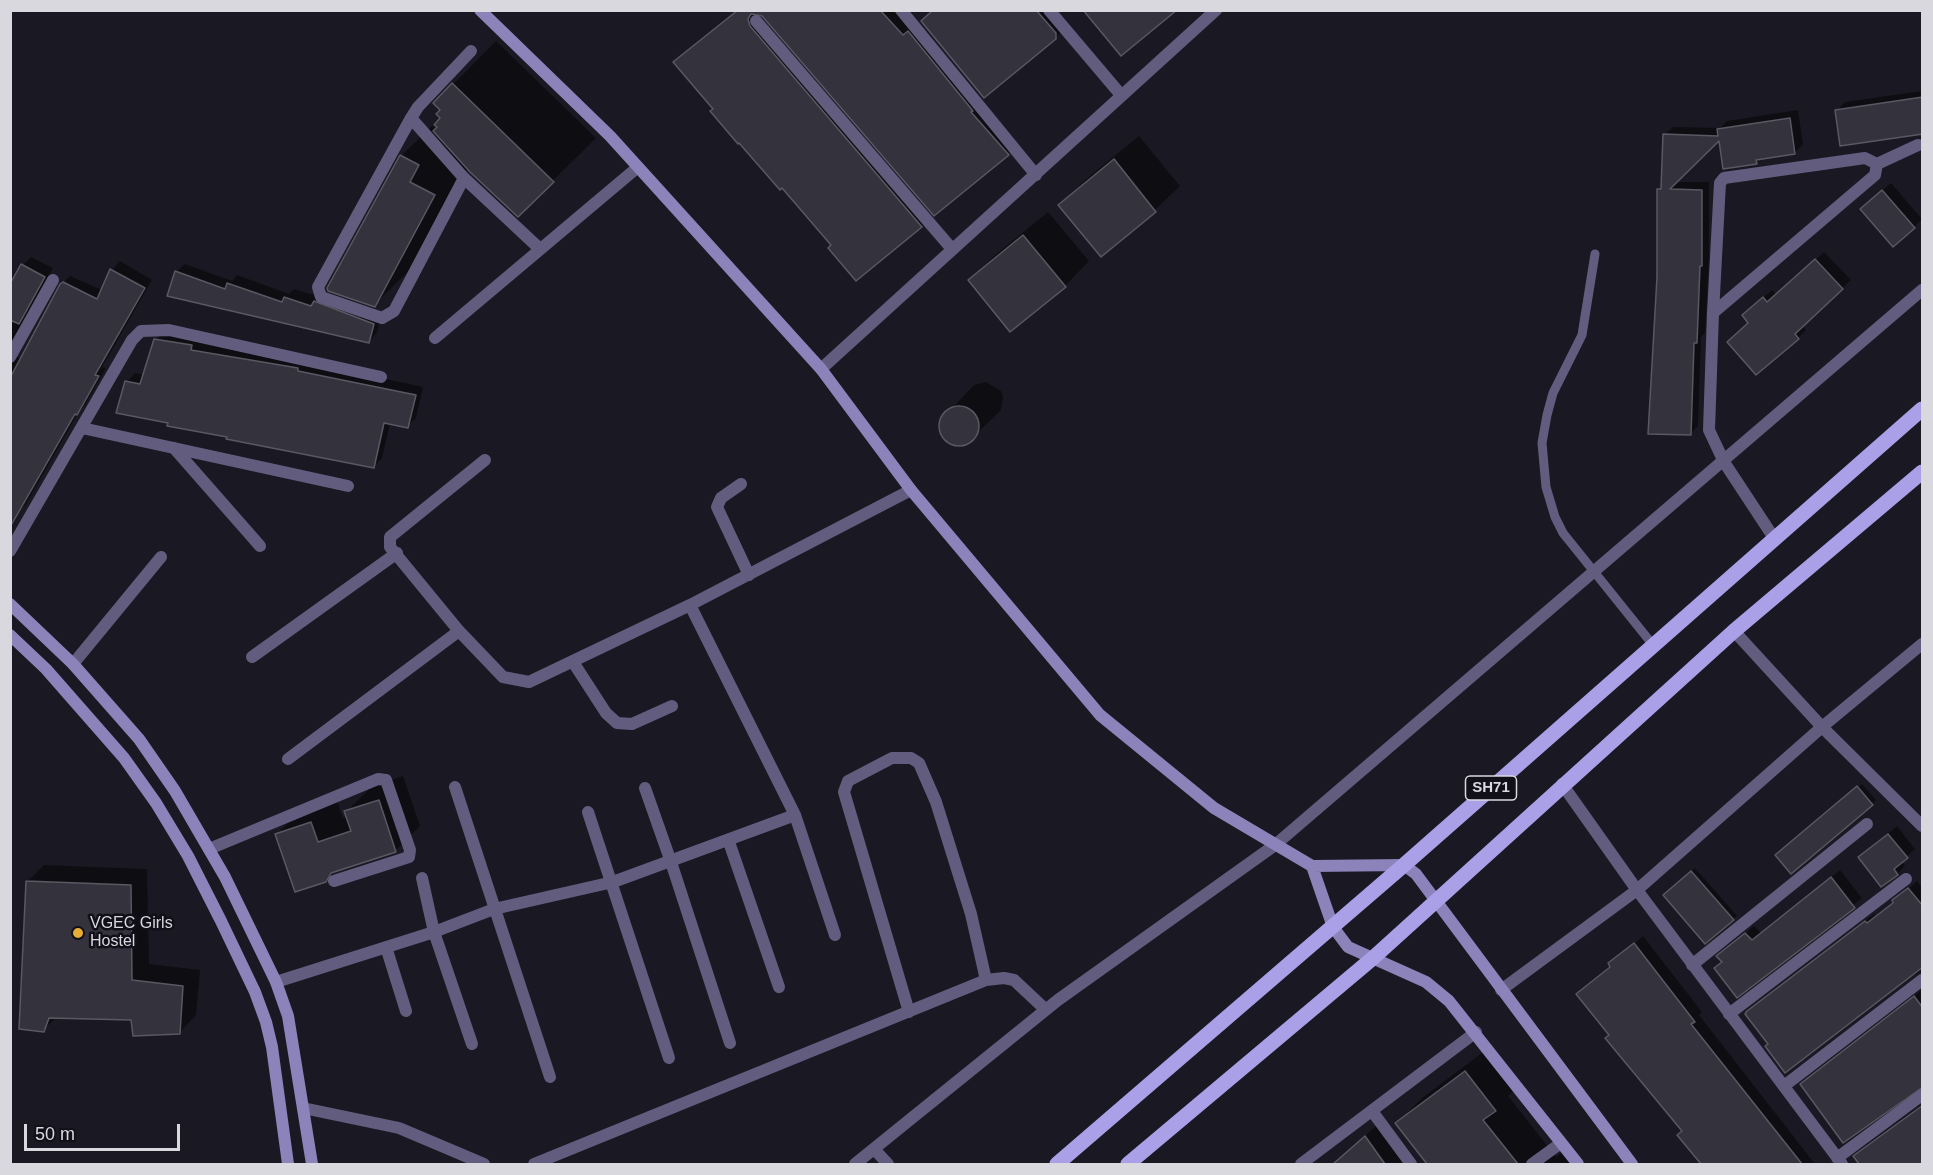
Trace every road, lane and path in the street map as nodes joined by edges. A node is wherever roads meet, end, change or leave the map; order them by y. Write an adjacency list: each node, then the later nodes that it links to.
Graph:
1 (480, 10): 11 (street)
2 (901, 10): 12 (street)
3 (1049, 10): 7 (street)
4 (1209, 12): 7 (street)
5 (756, 21): 15 (street)
6 (471, 51): 8 (street)
7 (1121, 94): 12 (street)
8 (411, 118): 13 (street); 13 (street)
9 (1918, 145): 10 (street)
10 (1877, 164): 19 (street); 19 (street)
11 (638, 167): 14 (street); 22 (street)
12 (1036, 175): 15 (street)
13 (464, 178): 14 (street)
14 (540, 249): 20 (street)
15 (952, 249): 22 (street)
16 (1595, 254): 38 (lane)
17 (53, 280): 21 (street)
18 (1923, 290): 28 (street)
19 (1713, 313): 28 (street)
20 (435, 338)
21 (10, 357)
22 (820, 369): 32 (street)
23 (381, 377): 25 (street)
24 (1923, 409): 33 (main road, SH71)
25 (82, 428): 26 (street); 35 (street)
26 (174, 448): 31 (street); 34 (street)
27 (485, 460): 36 (street)
28 (1724, 462): 33 (street); 38 (street)
29 (1923, 472): 43 (main road, SH71)
30 (741, 484): 39 (street)
31 (348, 486)
32 (911, 490): 39 (street); 63 (street)
33 (1774, 538): 46 (main road, SH71)
34 (260, 546)
35 (10, 551)
36 (397, 554): 42 (street); 47 (street)
37 (161, 557): 49 (street)
38 (1593, 572): 46 (lane); 63 (street)
39 (749, 575): 41 (street)
40 (10, 604): 49 (street)
41 (690, 605): 48 (street); 59 (street)
42 (459, 631): 48 (street); 52 (street)
43 (1734, 631): 51 (street); 53 (main road, SH71)
44 (10, 635): 57 (street)
45 (1923, 644): 51 (street)
46 (1653, 645): 66 (main road, SH71)
47 (252, 657)
48 (573, 662): 50 (street)
49 (73, 664): 56 (street)
50 (672, 706)
51 (1822, 727): 61 (street); 72 (street)
52 (288, 759)
53 (1562, 784): 72 (street); 73 (main road, SH71)
54 (455, 787): 74 (street)
55 (645, 788): 65 (street)
56 (175, 791): 57 (street); 64 (street)
57 (156, 803): 91 (street)
58 (588, 812): 71 (street)
59 (795, 815): 62 (street); 77 (street)
60 (1867, 824): 80 (street)
61 (1923, 826)
62 (729, 842): 65 (street); 84 (street)
63 (1275, 845): 67 (street); 86 (street)
64 (209, 849): 70 (street); 83 (street)
65 (672, 862): 71 (street); 93 (street)
66 (1404, 865): 67 (street); 73 (street); 75 (main road, SH71)
67 (1312, 866): 75 (street)
68 (422, 878): 76 (street)
69 (1906, 879): 89 (street)
70 (334, 880)
71 (613, 882): 74 (street); 95 (street)
72 (1637, 890): 80 (street); 85 (street)
73 (1437, 900): 79 (main road, SH71); 85 (street)
74 (494, 909): 76 (street); 96 (street)
75 (1333, 927): 79 (street); 110 (main road, SH71)
76 (434, 932): 78 (street); 94 (street)
77 (835, 935)
78 (386, 947): 83 (street); 87 (street)
79 (1373, 958): 92 (street); 111 (main road, SH71)
80 (1692, 965): 89 (street)
81 (986, 980): 86 (street); 88 (street); 88 (street)
82 (1923, 980): 97 (street)
83 (276, 982): 90 (street)
84 (779, 987)
85 (1501, 990): 116 (street)
86 (1046, 1010): 102 (street)
87 (406, 1011)
88 (909, 1012): 107 (street)
89 (1729, 1014): 97 (street)
90 (288, 1016): 91 (street); 99 (street)
91 (266, 1022): 104 (street)
92 (1476, 1032): 100 (street); 101 (street)
93 (730, 1043)
94 (472, 1044)
95 (669, 1058)
96 (550, 1077)
97 (1784, 1086): 103 (street)
98 (1923, 1095): 103 (street)
99 (303, 1108): 105 (street); 106 (street)
100 (1372, 1111): 112 (street); 113 (street)
101 (1561, 1143): 114 (street); 115 (street)
102 (874, 1149): 108 (street); 109 (street)
103 (1840, 1161)
104 (288, 1164)
105 (312, 1164)
106 (484, 1164)
107 (534, 1164)
108 (855, 1164)
109 (888, 1164)
110 (1057, 1164)
111 (1128, 1164)
112 (1301, 1164)
113 (1411, 1164)
114 (1532, 1164)
115 (1578, 1164)
116 (1632, 1164)

